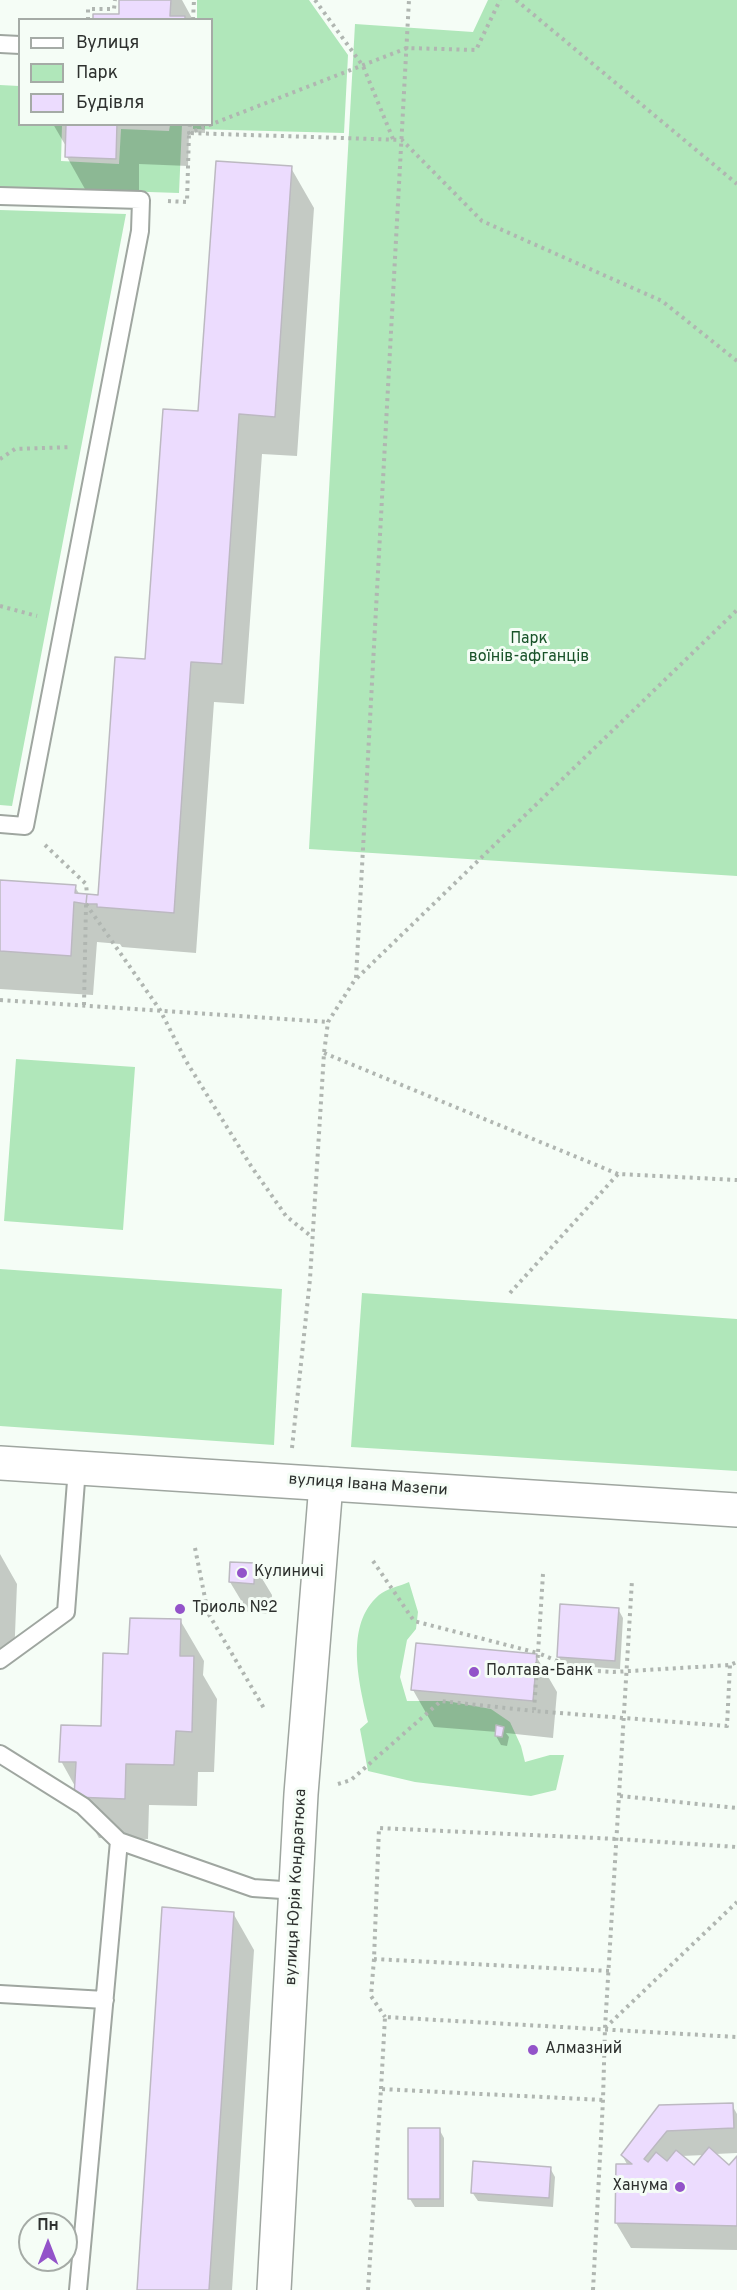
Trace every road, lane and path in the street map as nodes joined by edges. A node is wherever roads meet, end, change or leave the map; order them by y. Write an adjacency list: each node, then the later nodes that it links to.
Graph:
1 (115, 0): 7 (path)
2 (194, 0): 8 (path)
3 (315, 0): 12 (path)
4 (410, 0): 11 (path)
5 (501, 0): 11 (path)
6 (516, 0): 19 (path)
7 (88, 18)
8 (193, 18)
9 (0, 44): 10 (lane)
10 (18, 45)
11 (407, 48): 12 (path); 18 (path)
12 (363, 66): 13 (path); 17 (path)
13 (213, 124)
14 (190, 126): 16 (path)
15 (207, 126): 16 (path)
16 (189, 133): 17 (path); 21 (path)
17 (393, 139): 18 (path)
18 (402, 140): 22 (path); 31 (path)
19 (737, 184)
20 (0, 196): 23 (lane)
21 (187, 202)
22 (737, 361)
23 (99, 447): 24 (path); 27 (lane)
24 (0, 459)
25 (0, 606): 27 (path)
26 (737, 610): 31 (path)
27 (64, 624): 29 (lane)
28 (0, 824): 29 (lane)
29 (25, 826): 30 (path)
30 (87, 894)
31 (356, 978): 35 (path)
32 (0, 1000): 33 (path)
33 (84, 1005): 34 (path); 34 (path)
34 (160, 1010): 35 (path); 39 (path)
35 (328, 1022): 36 (path)
36 (324, 1053): 37 (path); 39 (path)
37 (618, 1174): 38 (path); 40 (path)
38 (737, 1180)
39 (312, 1238): 43 (path)
40 (510, 1293)
41 (0, 1463): 42 (street, вулиця Івана Мазепи)
42 (77, 1468): 43 (street, вулиця Івана Мазепи); 51 (lane)
43 (289, 1481): 44 (street, вулиця Івана Мазепи)
44 (326, 1484): 45 (street, вулиця Івана Мазепи); 59 (street, вулиця Юрія Кондратюка)
45 (737, 1510)
46 (195, 1548): 55 (path)
47 (373, 1561): 50 (path)
48 (543, 1574): 50 (path)
49 (632, 1581): 54 (path)
50 (538, 1653): 54 (path); 56 (path)
51 (0, 1660)
52 (737, 1662): 53 (path)
53 (730, 1665): 54 (path); 57 (path)
54 (627, 1670): 57 (path)
55 (265, 1710)
56 (534, 1711): 57 (path); 59 (path)
57 (623, 1718): 60 (path)
58 (0, 1754): 63 (lane)
59 (301, 1794): 65 (street, вулиця Юрія Кондратюка)
60 (620, 1796): 61 (path); 62 (path)
61 (737, 1808)
62 (618, 1839): 64 (path); 67 (path); 68 (path)
63 (119, 1841): 65 (lane); 70 (lane)
64 (737, 1847)
65 (297, 1891): 77 (street, вулиця Юрія Кондратюка)
66 (737, 1902): 72 (path)
67 (374, 1959): 68 (path); 71 (path)
68 (609, 1971): 72 (path)
69 (0, 1994): 70 (lane)
70 (105, 2000): 76 (lane)
71 (385, 2017): 72 (path); 74 (path)
72 (605, 2028): 73 (path); 75 (path)
73 (737, 2037)
74 (381, 2088): 75 (path); 78 (path)
75 (603, 2100): 79 (path)
76 (78, 2290)
77 (274, 2290)
78 (368, 2290)
79 (593, 2290)

